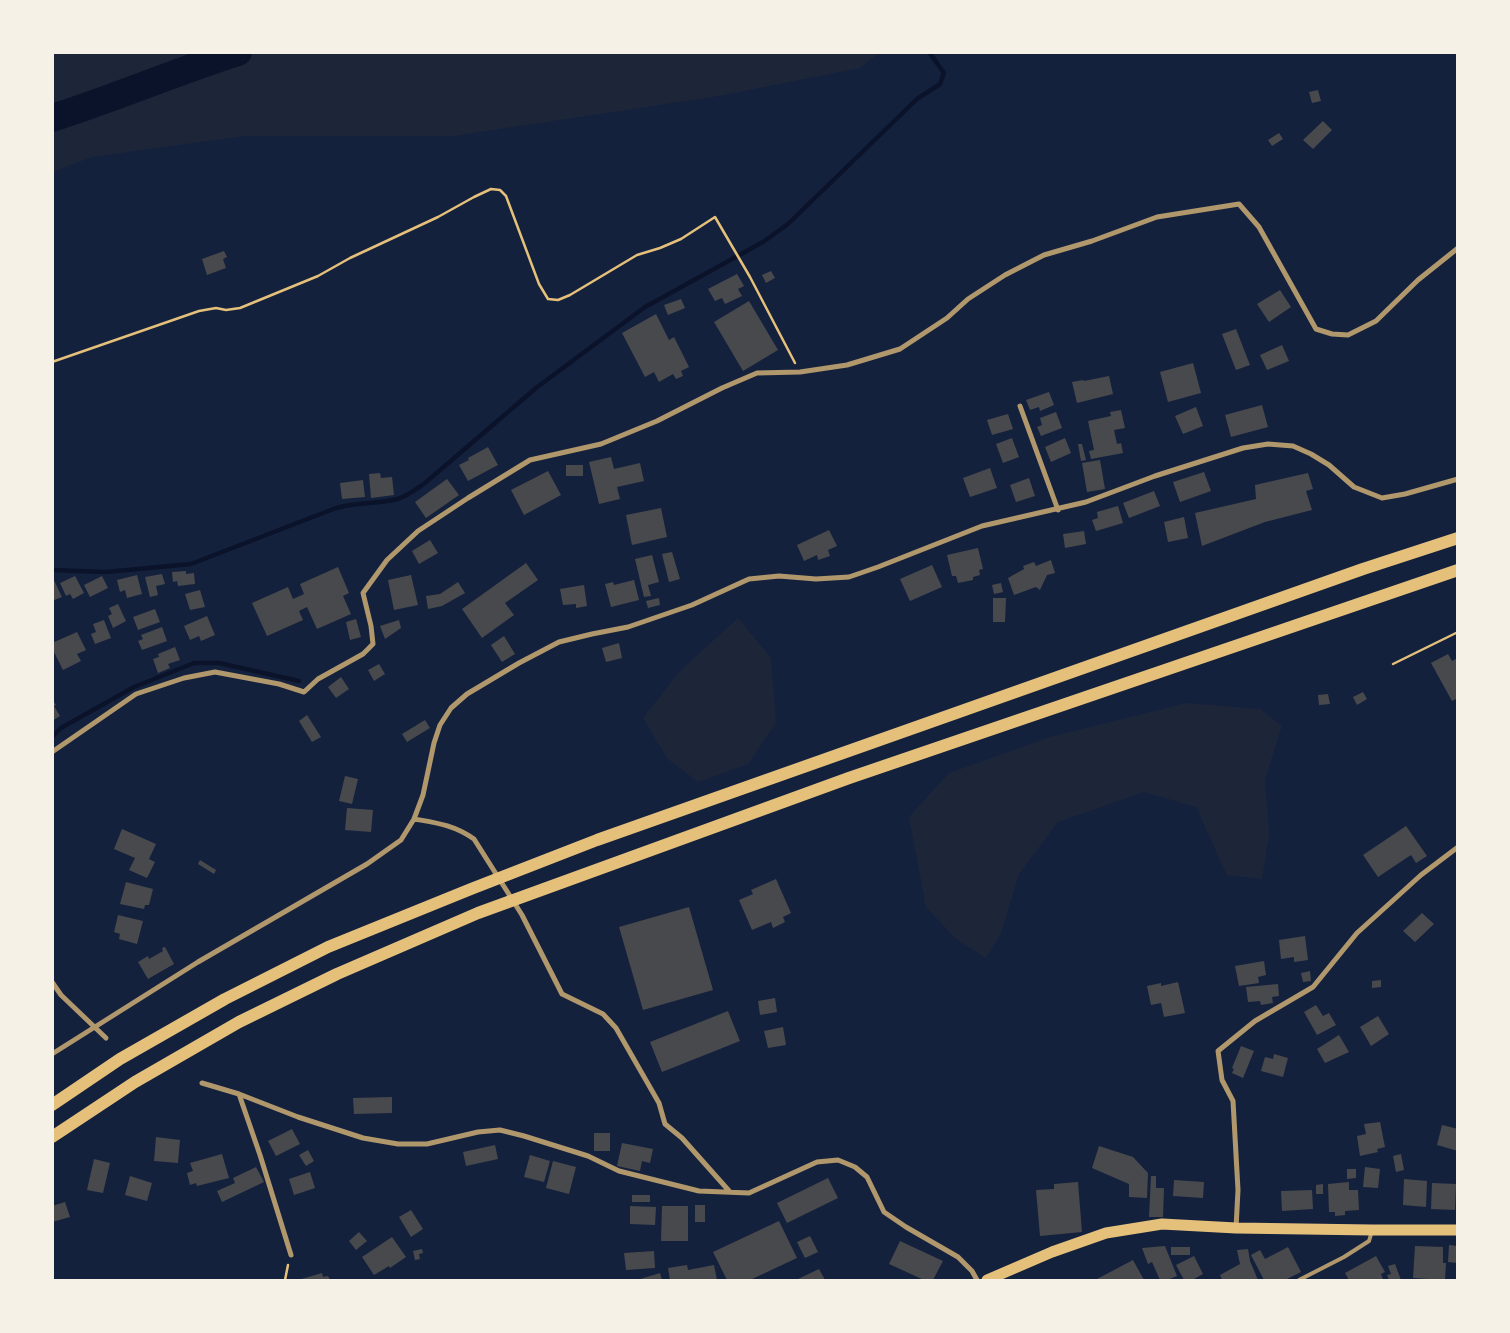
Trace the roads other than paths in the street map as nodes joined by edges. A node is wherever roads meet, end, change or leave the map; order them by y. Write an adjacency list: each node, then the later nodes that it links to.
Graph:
1 (1458, 248): 7 (street)
2 (1020, 406): 4 (street)
3 (1458, 480): 4 (street)
4 (1058, 510): 8 (street)
5 (1458, 538): 16 (highway)
6 (1458, 570): 17 (highway)
7 (52, 752)
8 (414, 819): 11 (street); 18 (street)
9 (1458, 847): 19 (street)
10 (52, 982): 11 (street)
11 (93, 1027): 12 (street); 13 (street)
12 (106, 1038)
13 (52, 1054)
14 (202, 1083): 15 (street)
15 (239, 1094): 18 (street); 22 (street)
16 (52, 1105)
17 (52, 1137)
18 (730, 1192): 23 (street)
19 (1236, 1228): 20 (highway); 24 (highway)
20 (1372, 1230): 21 (highway); 25 (lane)
21 (1458, 1230)
22 (291, 1255)
23 (976, 1280)
24 (987, 1280)
25 (1299, 1280)

